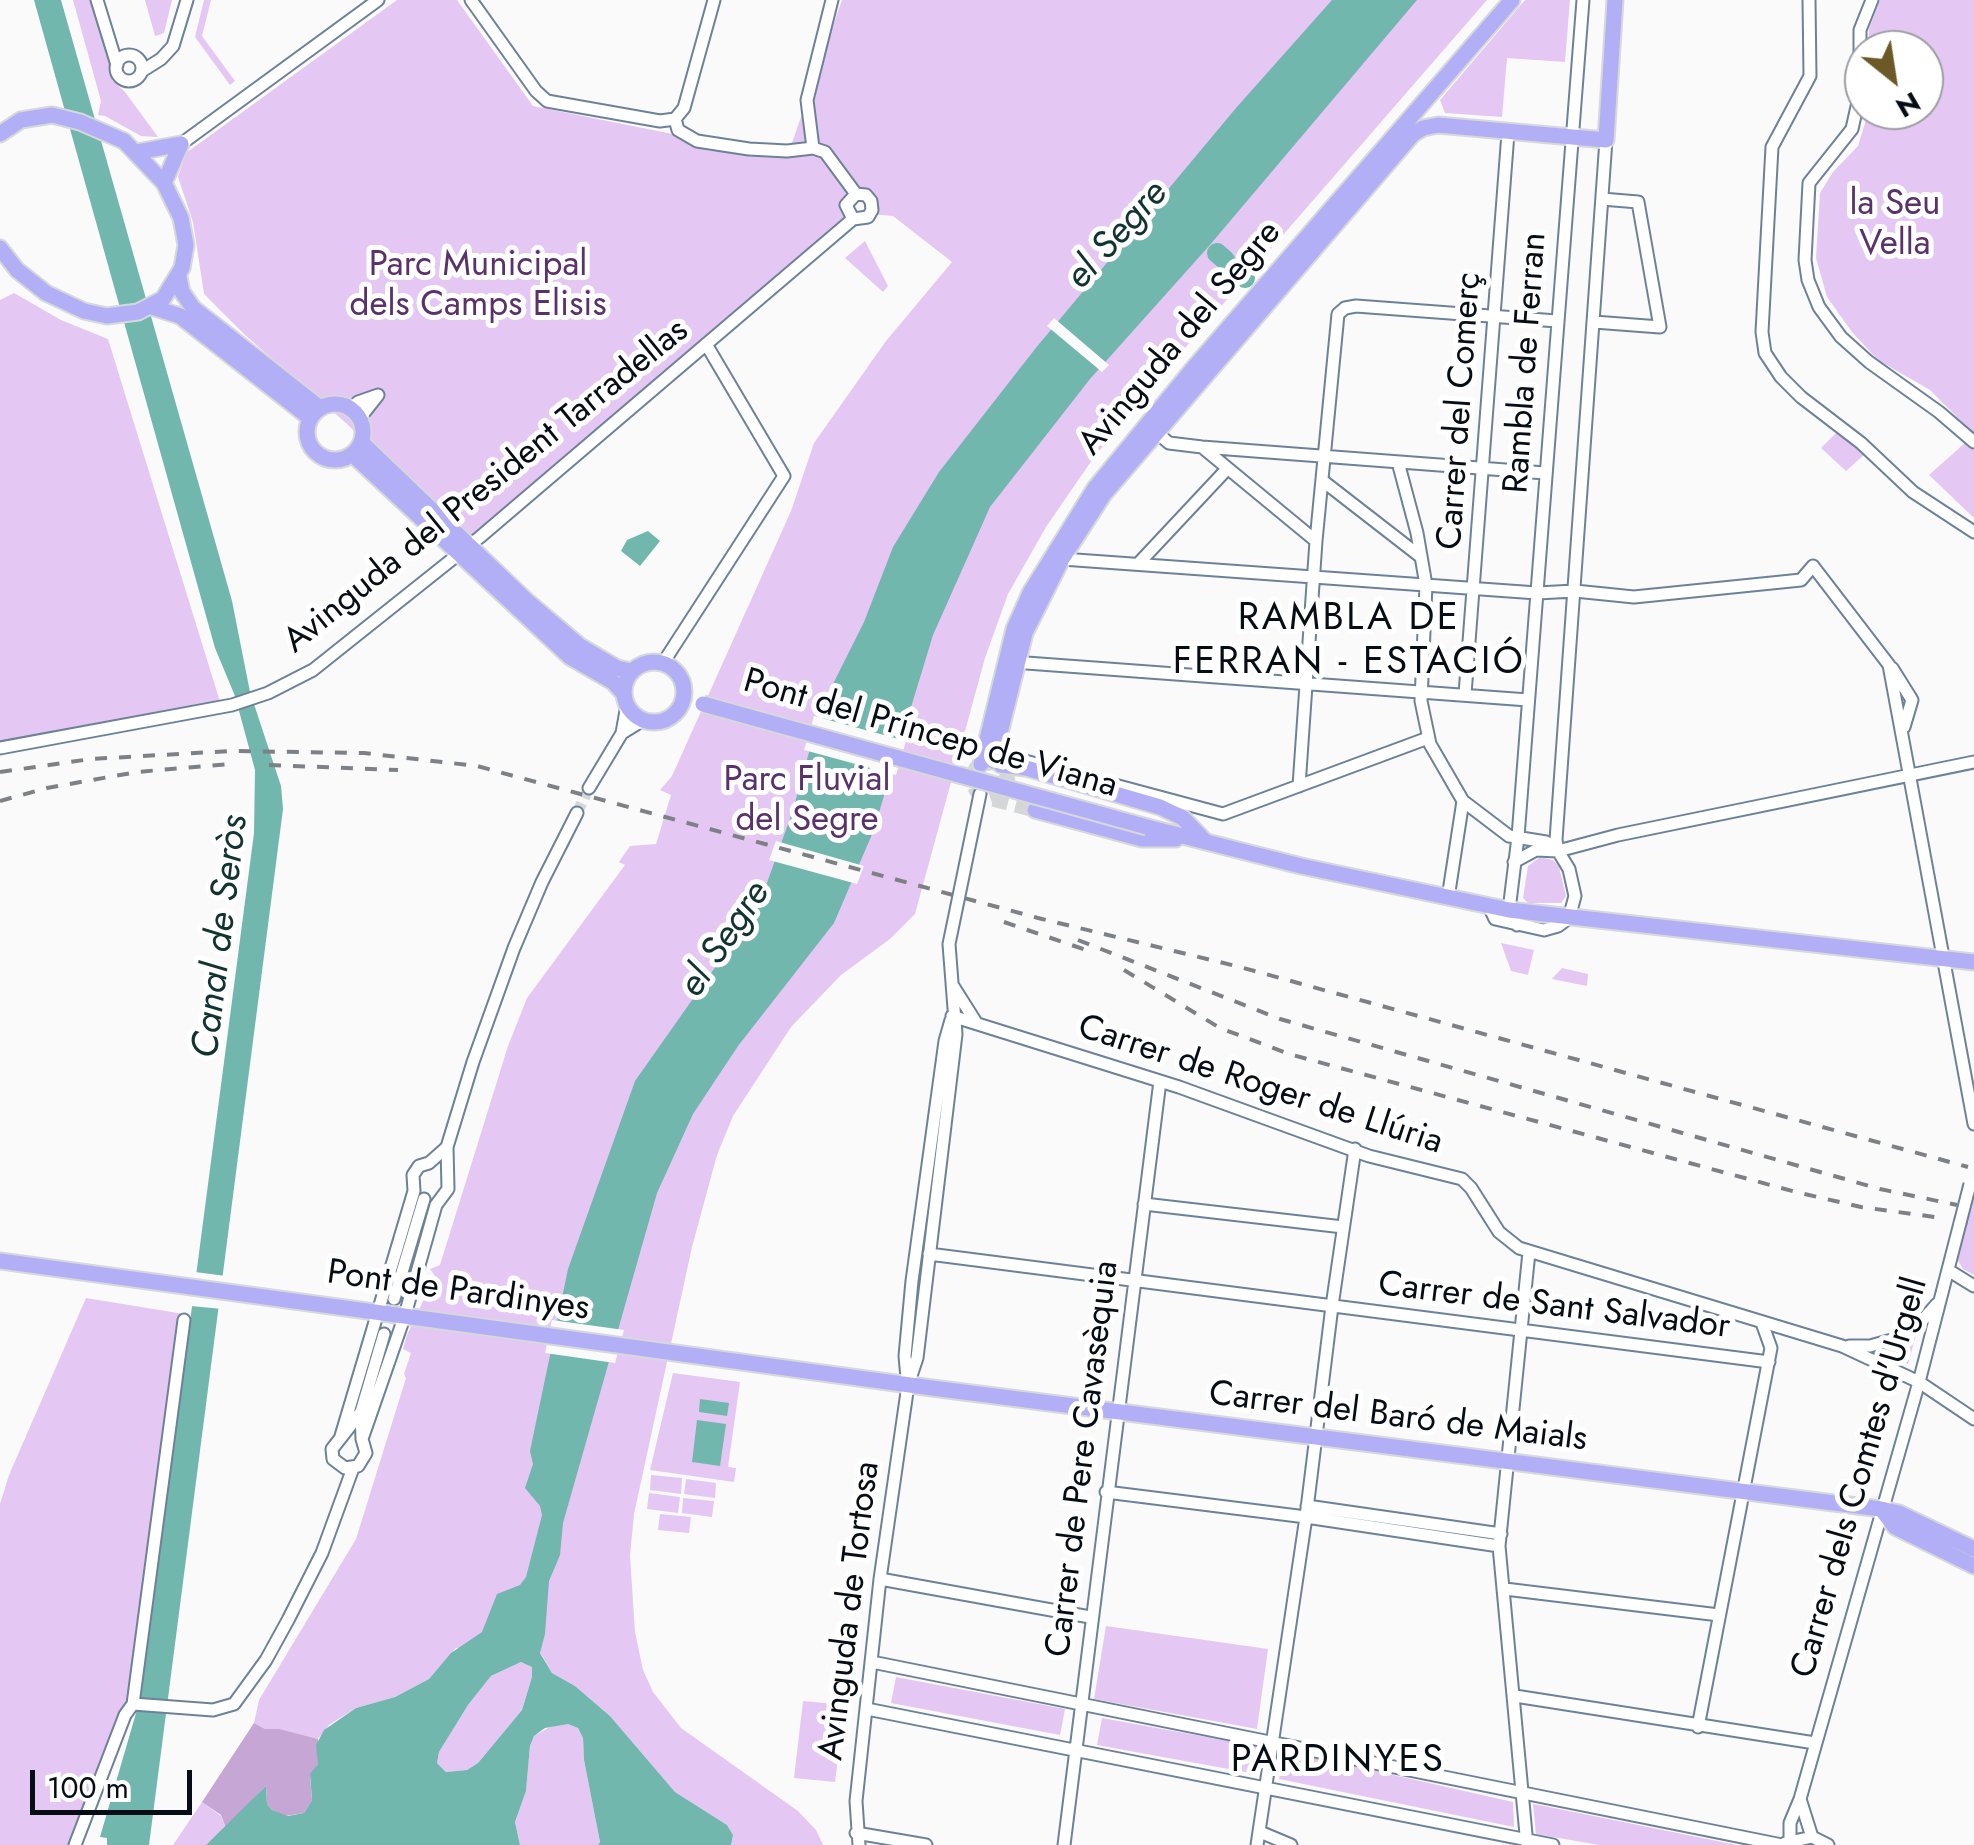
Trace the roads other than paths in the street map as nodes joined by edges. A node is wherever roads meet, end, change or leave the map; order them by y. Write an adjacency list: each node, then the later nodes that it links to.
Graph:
1 (97, 0): 12 (street)
2 (187, 0): 13 (street)
3 (378, 0): 21 (street)
4 (471, 0): 16 (street)
5 (714, 0): 16 (street)
6 (832, 0): 15 (street)
7 (1512, 0): 14 (main road, Avinguda del Segre)
8 (1583, 0): 20 (street, Rambla de Ferran)
9 (1615, 0): 23 (main road)
10 (1809, 0): 48 (street)
11 (1872, 0): 39 (street)
12 (116, 65): 13 (street); 13 (street)
13 (142, 70)
14 (1431, 92): 17 (street); 38 (main road, Avinguda del Segre)
15 (810, 117): 22 (street); 24 (street)
16 (674, 119): 24 (street)
17 (1438, 126): 19 (main road); 38 (main road, Avinguda del Segre)
18 (3, 128): 25 (main road)
19 (1508, 132): 20 (main road); 33 (street, Carrer del Comerç)
20 (1572, 138): 23 (main road); 34 (street, Rambla de Ferran)
21 (181, 144): 25 (main road); 26 (main road)
22 (813, 148): 24 (street); 27 (street)
23 (1605, 148): 28 (street, Rambla de Ferran)
24 (796, 150)
25 (137, 152): 26 (main road)
26 (164, 183): 31 (main road)
27 (856, 194): 29 (street); 29 (street)
28 (1602, 200): 35 (street, Rambla de Ferran); 35 (street)
29 (853, 219): 36 (street, Avinguda del President Tarradellas)
30 (0, 248): 32 (main road)
31 (178, 277): 32 (main road); 37 (main road)
32 (152, 307): 37 (main road)
33 (1496, 317): 34 (street); 42 (street); 45 (street, Carrer del Comerç)
34 (1557, 321): 46 (street, Rambla de Ferran)
35 (1594, 322): 57 (street, Rambla de Ferran)
36 (706, 344): 50 (street, Avinguda del President Tarradellas); 60 (street)
37 (315, 413): 41 (main road); 41 (main road)
38 (1150, 428): 40 (street); 52 (main road, Avinguda del Segre); 59 (main road, Avinguda del Segre)
39 (1974, 442)
40 (1202, 447): 42 (street); 44 (street)
41 (357, 448): 50 (main road)
42 (1324, 457): 43 (street); 47 (street)
43 (1398, 462): 45 (street); 51 (street)
44 (1227, 470): 49 (street); 53 (street)
45 (1484, 470): 46 (street); 56 (street, Carrer del Comerç)
46 (1545, 474): 58 (street, Rambla de Ferran)
47 (1324, 480): 49 (street); 51 (street)
48 (1974, 532)
49 (1316, 541): 54 (street)
50 (465, 550): 61 (main road); 66 (main road); 71 (street, Avinguda del President Tarradellas)
51 (1421, 557): 55 (street)
52 (1062, 559): 53 (street); 59 (main road, Avinguda del Segre)
53 (1138, 564): 54 (street)
54 (1314, 578): 55 (street); 62 (street)
55 (1426, 585): 56 (street); 63 (street)
56 (1475, 589): 58 (street); 64 (street, Carrer del Comerç)
57 (1575, 591): 58 (street); 74 (street); 84 (street, Rambla de Ferran)
58 (1536, 593): 67 (street, Rambla de Ferran)
59 (1010, 661): 62 (street); 73 (main road, Avinguda del Segre)
60 (663, 664): 61 (main road); 65 (main road)
61 (632, 672): 66 (main road)
62 (1307, 683): 63 (street); 75 (street)
63 (1421, 692): 64 (street); 70 (street)
64 (1466, 694): 67 (street)
65 (683, 699): 68 (main road); 81 (main road, Pont del Príncep de Viana, bridge)
66 (625, 700): 68 (main road); 69 (street)
67 (1528, 700): 82 (street, Rambla de Ferran)
68 (644, 720): 69 (street)
69 (622, 732): 76 (street)
70 (1428, 738): 75 (street); 78 (street)
71 (0, 748)
72 (1974, 762): 74 (street)
73 (994, 763): 75 (street); 83 (main road)
74 (1909, 774): 84 (street); 91 (street)
75 (1299, 786)
76 (589, 788)
77 (980, 794): 93 (street)
78 (1463, 801): 82 (street); 87 (street)
79 (1035, 810): 81 (main road)
80 (576, 813): 98 (street)
81 (1185, 838): 83 (main road)
82 (1518, 838): 84 (street); 85 (street, Rambla de Ferran)
83 (1206, 842): 87 (main road)
84 (1558, 851): 85 (street); 86 (street)
85 (1514, 862): 88 (street)
86 (1571, 878): 89 (street); 90 (street)
87 (1448, 898): 88 (main road)
88 (1513, 917): 89 (main road)
89 (1569, 918): 90 (main road)
90 (1610, 923): 91 (main road)
91 (1944, 959): 92 (main road); 97 (street)
92 (1974, 962)
93 (950, 978): 94 (street, Avinguda de Tortosa); 95 (street)
94 (952, 1016): 95 (street, Carrer de Roger de Llúria); 108 (street, Avinguda de Tortosa); 127 (street, Avinguda de Tortosa)
95 (976, 1024): 96 (street, Carrer de Roger de Llúria)
96 (1160, 1081): 99 (street, Carrer de Roger de Llúria); 105 (street, Carrer de Pere Cavasèquia)
97 (1974, 1124)
98 (446, 1147): 100 (street); 101 (street)
99 (1355, 1149): 106 (street); 107 (street, Carrer de Roger de Llúria)
100 (429, 1163): 101 (street); 103 (street)
101 (447, 1172): 104 (street)
102 (1972, 1178): 110 (street, Carrer dels Comtes d'Urgell, bridge)
103 (419, 1195): 104 (street); 113 (street); 116 (street)
104 (440, 1197): 117 (street)
105 (1144, 1204): 106 (street); 111 (street, Carrer de Pere Cavasèquia)
106 (1343, 1227): 115 (street)
107 (1530, 1252): 119 (street, Carrer de Roger de Llúria); 120 (street)
108 (928, 1254): 111 (street, Carrer de Sant Salvador); 127 (street, Avinguda de Tortosa)
109 (0, 1261): 116 (main road, Pont de Pardinyes)
110 (1948, 1270): 112 (street); 114 (street, Carrer dels Comtes d'Urgell)
111 (1135, 1284): 115 (street, Carrer de Sant Salvador); 129 (street, Carrer de Pere Cavasèquia)
112 (1974, 1286)
113 (394, 1299)
114 (1940, 1301): 123 (street, Carrer de Roger de Llúria); 126 (street, Carrer dels Comtes d'Urgell)
115 (1332, 1306): 120 (street, Carrer de Sant Salvador); 132 (street)
116 (378, 1311): 117 (main road, Pont de Pardinyes); 131 (street)
117 (409, 1316): 127 (main road, Pont de Pardinyes); 133 (street)
118 (184, 1320): 150 (street)
119 (1762, 1323): 121 (street, Carrer de Roger de Llúria); 124 (street)
120 (1519, 1332): 125 (street, Carrer de Sant Salvador); 134 (street)
121 (1791, 1332): 123 (street, Carrer de Roger de Llúria); 124 (street)
122 (384, 1334): 128 (street)
123 (1842, 1346): 126 (street, Carrer de Roger de Llúria)
124 (1772, 1348): 125 (street)
125 (1769, 1362): 137 (street)
126 (1918, 1382): 130 (street, Carrer de Roger de Llúria); 138 (street, Carrer dels Comtes d'Urgell)
127 (908, 1384): 129 (main road, Carrer del Baró de Maials); 143 (street, Avinguda de Tortosa)
128 (361, 1412): 131 (street); 133 (street)
129 (1118, 1412): 132 (main road, Carrer del Baró de Maials); 136 (street, Carrer de Pere Cavasèquia)
130 (1974, 1420)
131 (341, 1436): 133 (street); 135 (street)
132 (1316, 1438): 134 (main road, Carrer del Baró de Maials); 139 (street)
133 (362, 1439): 135 (street)
134 (1508, 1464): 137 (main road, Carrer del Baró de Maials); 140 (street)
135 (347, 1468): 150 (street)
136 (1106, 1492): 139 (street); 146 (street, Carrer de Pere Cavasèquia)
137 (1743, 1492): 138 (main road, Carrer del Baró de Maials); 145 (street)
138 (1881, 1510): 141 (main road, Carrer del Baró de Maials); 142 (main road, Carrer del Baró de Maials); 154 (street, Carrer dels Comtes d'Urgell)
139 (1307, 1512): 140 (street); 153 (street)
140 (1500, 1540): 144 (street)
141 (1974, 1549)
142 (1974, 1566)
143 (880, 1579): 146 (street); 147 (street, Avinguda de Tortosa)
144 (1505, 1589): 145 (street); 148 (street)
145 (1719, 1615): 152 (street)
146 (1090, 1617): 149 (street, Carrer de Pere Cavasèquia)
147 (872, 1662): 149 (street); 151 (street, Avinguda de Tortosa)
148 (1515, 1696): 152 (street); 157 (street)
149 (1081, 1703): 153 (street); 155 (street, Carrer de Pere Cavasèquia)
150 (136, 1704): 164 (street)
151 (867, 1710): 155 (street); 161 (street, Avinguda de Tortosa)
152 (1698, 1727): 154 (street)
153 (1271, 1740): 156 (street); 157 (street)
154 (1815, 1742): 158 (street, Carrer dels Comtes d'Urgell)
155 (1075, 1751): 156 (street); 166 (street, Carrer de Pere Cavasèquia)
156 (1266, 1786): 160 (street); 162 (street)
157 (1523, 1792): 162 (street); 163 (street)
158 (1800, 1800): 159 (street); 163 (street, Carrer dels Comtes d'Urgell)
159 (1812, 1837): 163 (street); 169 (street)
160 (1259, 1838): 167 (street)
161 (857, 1839): 165 (street)
162 (1527, 1842): 168 (street)
163 (1784, 1843)
164 (75, 1845)
165 (926, 1845)
166 (1064, 1845)
167 (1291, 1845)
168 (1553, 1845)
169 (1828, 1845)

